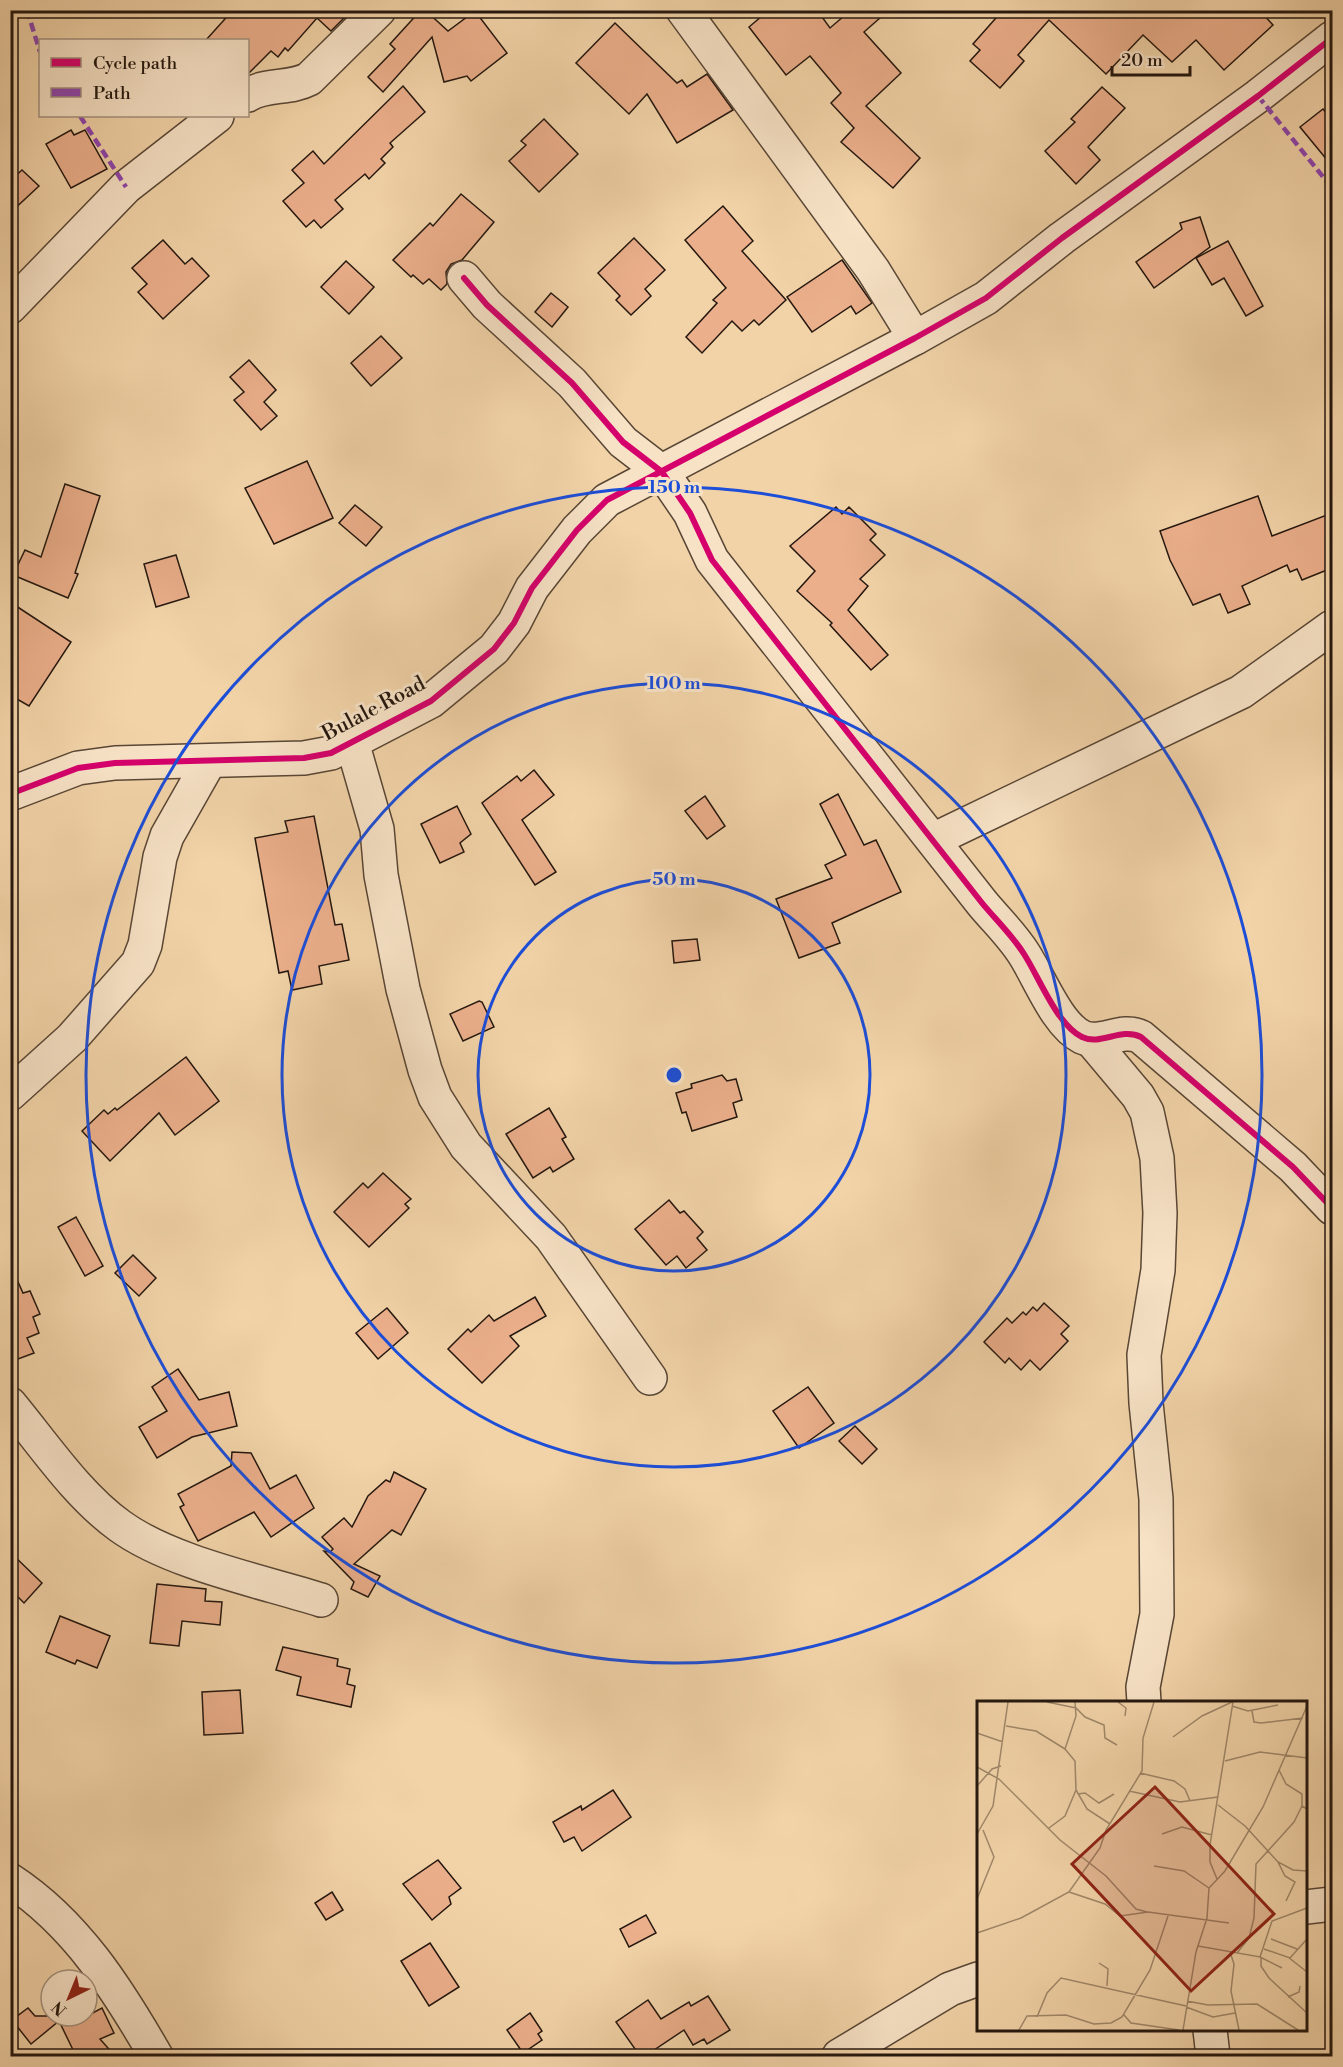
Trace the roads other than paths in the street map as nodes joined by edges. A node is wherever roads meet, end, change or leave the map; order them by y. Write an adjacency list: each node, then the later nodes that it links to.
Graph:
1 (379, 10): 4 (street)
2 (686, 12): 8 (street)
3 (1332, 38): 8 (street, Bulale Road)
4 (249, 94)
5 (216, 117): 7 (street)
6 (464, 278): 9 (street)
7 (10, 308)
8 (915, 338): 9 (street, Bulale Road)
9 (662, 472): 11 (street, Bulale Road); 14 (street)
10 (1332, 627): 14 (street)
11 (352, 742): 12 (street, Bulale Road); 18 (street)
12 (209, 762): 13 (street, Bulale Road); 16 (street)
13 (10, 794)
14 (933, 840): 15 (street)
15 (1090, 1040): 17 (street); 21 (street)
16 (10, 1094)
17 (1332, 1208)
18 (650, 1378)
19 (10, 1404): 20 (street)
20 (321, 1600)
21 (1144, 1701)
22 (10, 1880): 27 (street)
23 (1332, 1904): 24 (street)
24 (1307, 1907)
25 (977, 1979): 28 (street)
26 (1210, 2031): 29 (street)
27 (156, 2056)
28 (839, 2056)
29 (1212, 2056)

